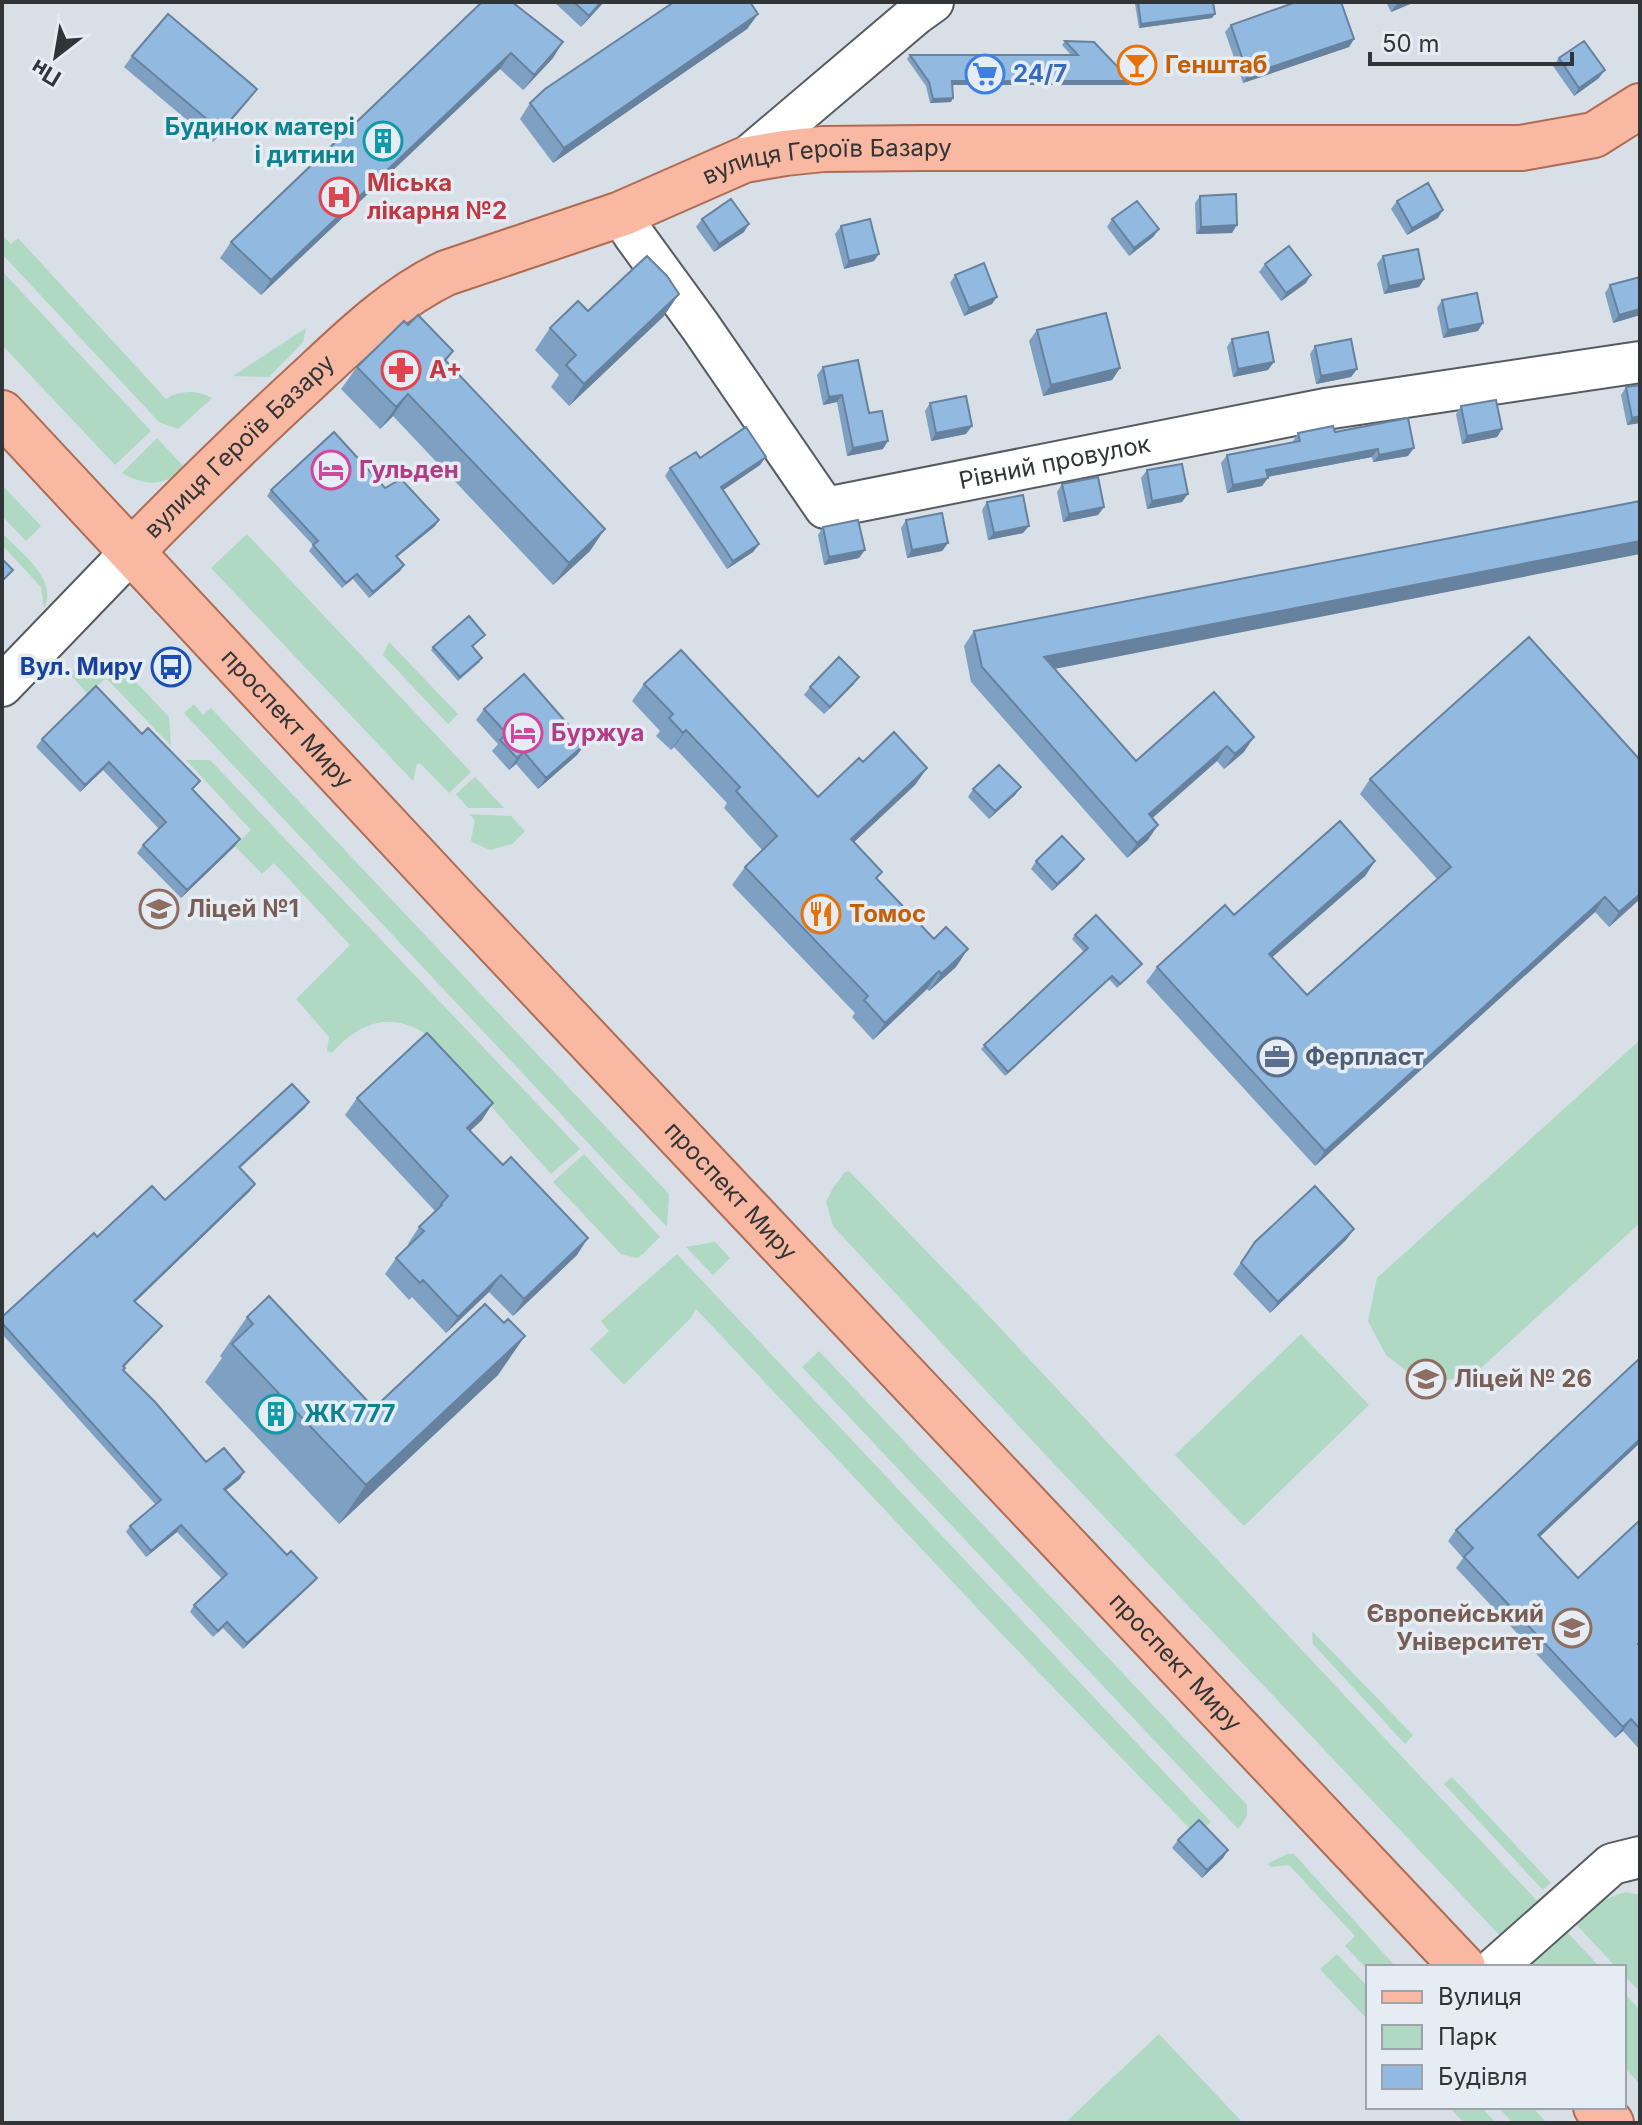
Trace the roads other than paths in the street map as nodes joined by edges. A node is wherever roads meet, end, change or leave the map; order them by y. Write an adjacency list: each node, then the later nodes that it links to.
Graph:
1 (933, 2): 3 (street)
2 (1640, 106): 3 (main road, вулиця Героїв Базару)
3 (744, 160): 4 (main road, вулиця Героїв Базару)
4 (621, 214): 5 (street, Рівний провулок); 7 (main road, вулиця Героїв Базару)
5 (1640, 362)
6 (2, 413): 7 (main road, проспект Миру)
7 (132, 551): 8 (street); 10 (main road, проспект Миру)
8 (2, 686)
9 (1640, 1857): 11 (street)
10 (1461, 1965)
11 (1498, 1965)

